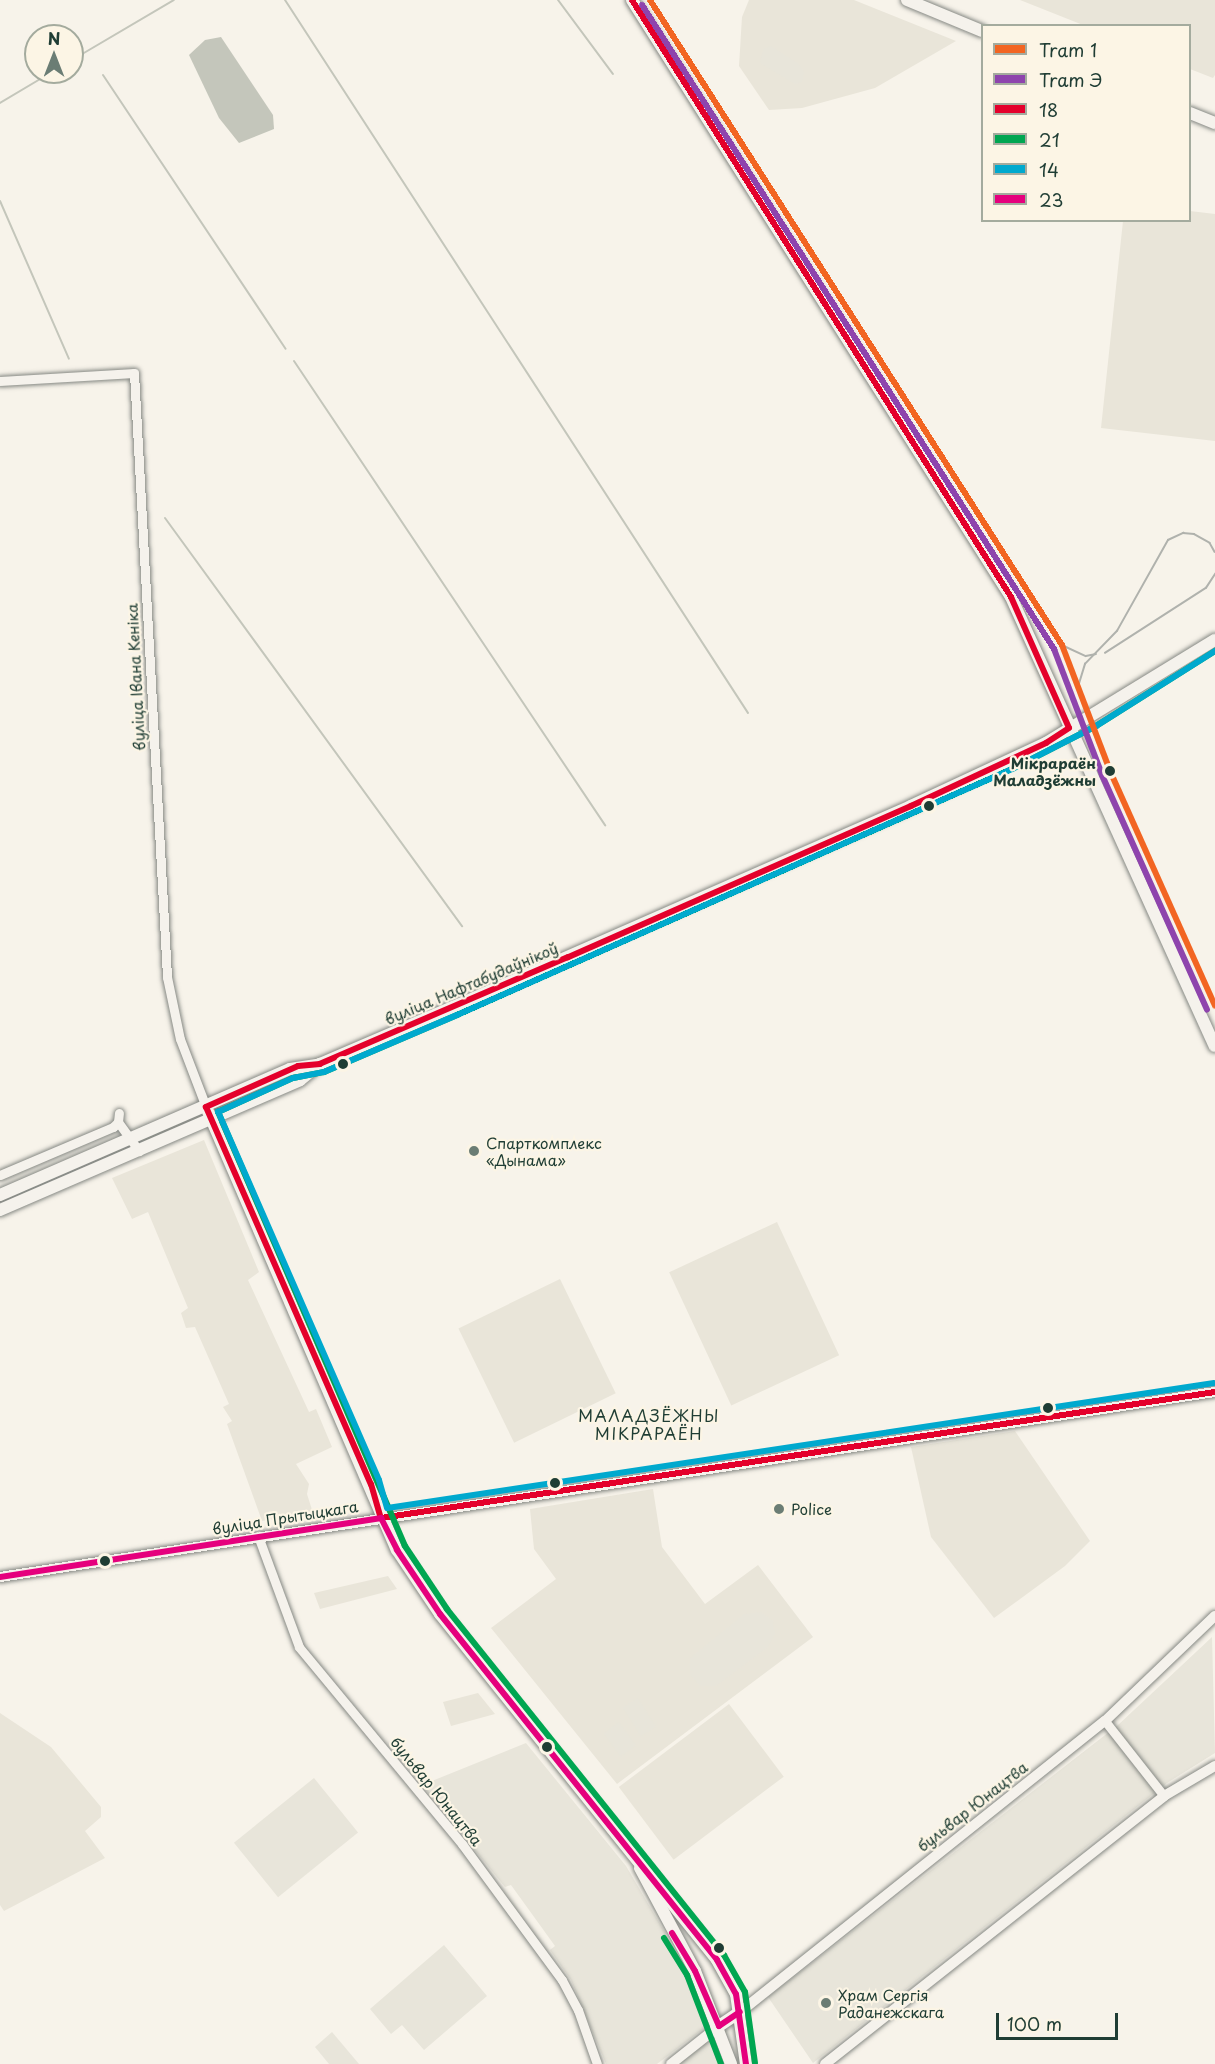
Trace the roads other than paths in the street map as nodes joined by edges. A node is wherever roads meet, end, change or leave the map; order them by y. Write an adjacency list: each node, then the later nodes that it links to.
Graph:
1 (632, 0): 8 (main road)
2 (907, 0): 3 (main road)
3 (981, 31)
4 (1191, 113): 5 (main road)
5 (1215, 123)
6 (0, 381): 11 (street, вуліца Івана Кеніка)
7 (1215, 640): 8 (main road, вуліца Нафтабудаўнікоў)
8 (1069, 728): 9 (main road); 10 (main road, вуліца Нафтабудаўнікоў)
9 (1215, 1046)
10 (320, 1064): 11 (main road, вуліца Нафтабудаўнікоў); 12 (main road, вуліца Нафтабудаўнікоў)
11 (206, 1107): 12 (main road); 13 (main road, вуліца Нафтабудаўнікоў)
12 (212, 1119): 14 (main road, вуліца Нафтабудаўнікоў); 19 (main road)
13 (132, 1138): 14 (street); 15 (street); 16 (main road, вуліца Нафтабудаўнікоў)
14 (139, 1151): 17 (main road, вуліца Нафтабудаўнікоў)
15 (0, 1175)
16 (0, 1195)
17 (0, 1210)
18 (1215, 1392): 19 (street, вуліца Прытыцкага)
19 (381, 1518): 20 (street, вуліца Прытыцкага); 26 (main road)
20 (258, 1536): 21 (street, вуліца Прытыцкага); 29 (street, бульвар Юнацтва)
21 (0, 1577)
22 (1215, 1616): 23 (street, бульвар Юнацтва)
23 (1105, 1721): 25 (street); 27 (street, бульвар Юнацтва)
24 (1215, 1766): 25 (street)
25 (1164, 1796): 33 (street)
26 (634, 1856): 27 (main road); 28 (main road)
27 (741, 2012): 28 (main road, бульвар Юнацтва); 32 (main road)
28 (719, 2026): 30 (street, бульвар Юнацтва); 31 (main road)
29 (597, 2064)
30 (671, 2064)
31 (731, 2064)
32 (746, 2064)
33 (825, 2064)

